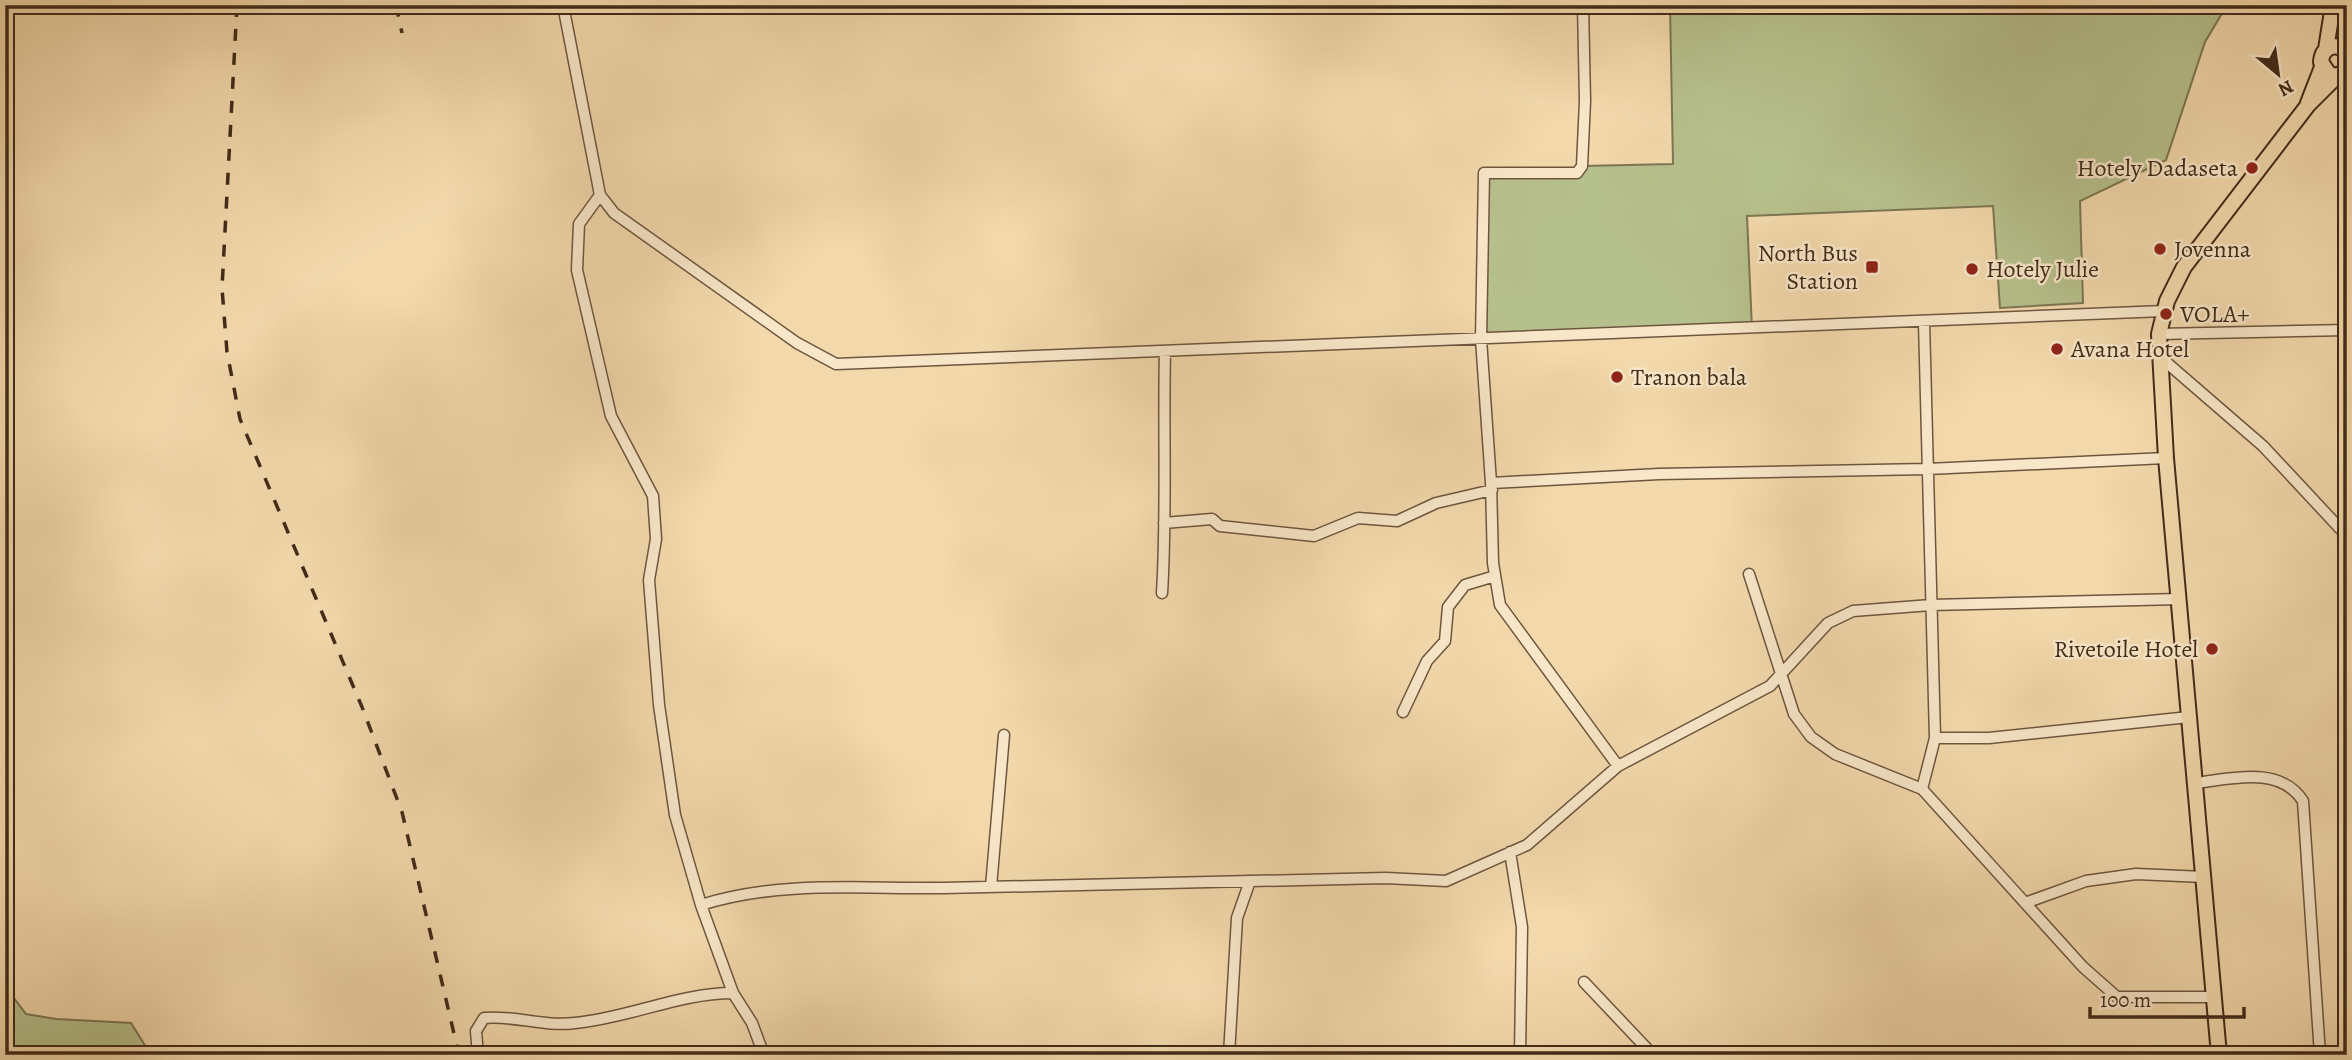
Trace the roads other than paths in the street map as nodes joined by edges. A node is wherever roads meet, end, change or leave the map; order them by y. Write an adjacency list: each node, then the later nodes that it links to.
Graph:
1 (562, 5): 9 (street)
2 (1583, 5): 14 (street)
3 (2333, 5): 4 (main road)
4 (2326, 49): 5 (main road); 6 (main road)
5 (2347, 51)
6 (2322, 67): 7 (main road); 8 (main road)
7 (2342, 73): 8 (main road)
8 (2308, 105): 10 (main road)
9 (600, 195): 15 (street); 40 (street)
10 (2164, 311): 11 (street); 13 (main road)
11 (1924, 322): 14 (street); 18 (street)
12 (2347, 330): 13 (street)
13 (2159, 334): 16 (main road)
14 (1481, 339): 15 (street); 19 (street)
15 (1165, 351): 20 (street)
16 (2159, 356): 17 (main road); 21 (street)
17 (2166, 458): 18 (street); 25 (main road)
18 (1928, 469): 19 (street); 26 (street)
19 (1492, 487): 20 (street); 23 (street)
20 (1164, 523): 24 (street)
21 (2347, 537)
22 (1749, 574): 27 (street)
23 (1495, 576): 28 (street); 32 (street)
24 (1162, 593)
25 (2180, 599): 26 (street); 29 (main road)
26 (1931, 605): 27 (street); 31 (street)
27 (1779, 673): 32 (street); 34 (street)
28 (1402, 712)
29 (2189, 717): 31 (street); 33 (main road)
30 (1004, 735): 38 (street)
31 (1935, 737): 34 (street)
32 (1618, 766): 35 (street)
33 (2195, 783): 36 (main road); 50 (street)
34 (1922, 789): 39 (street)
35 (1510, 852): 37 (street); 47 (street)
36 (2204, 877): 39 (street); 43 (main road)
37 (1250, 881): 38 (street); 46 (street)
38 (991, 887): 40 (street)
39 (2025, 903): 43 (street)
40 (701, 905): 42 (street)
41 (1584, 982): 48 (street)
42 (733, 993): 44 (street); 45 (street)
43 (2215, 997): 49 (main road)
44 (478, 1055)
45 (764, 1055)
46 (1229, 1055)
47 (1520, 1055)
48 (1653, 1055)
49 (2219, 1055)
50 (2320, 1055)

